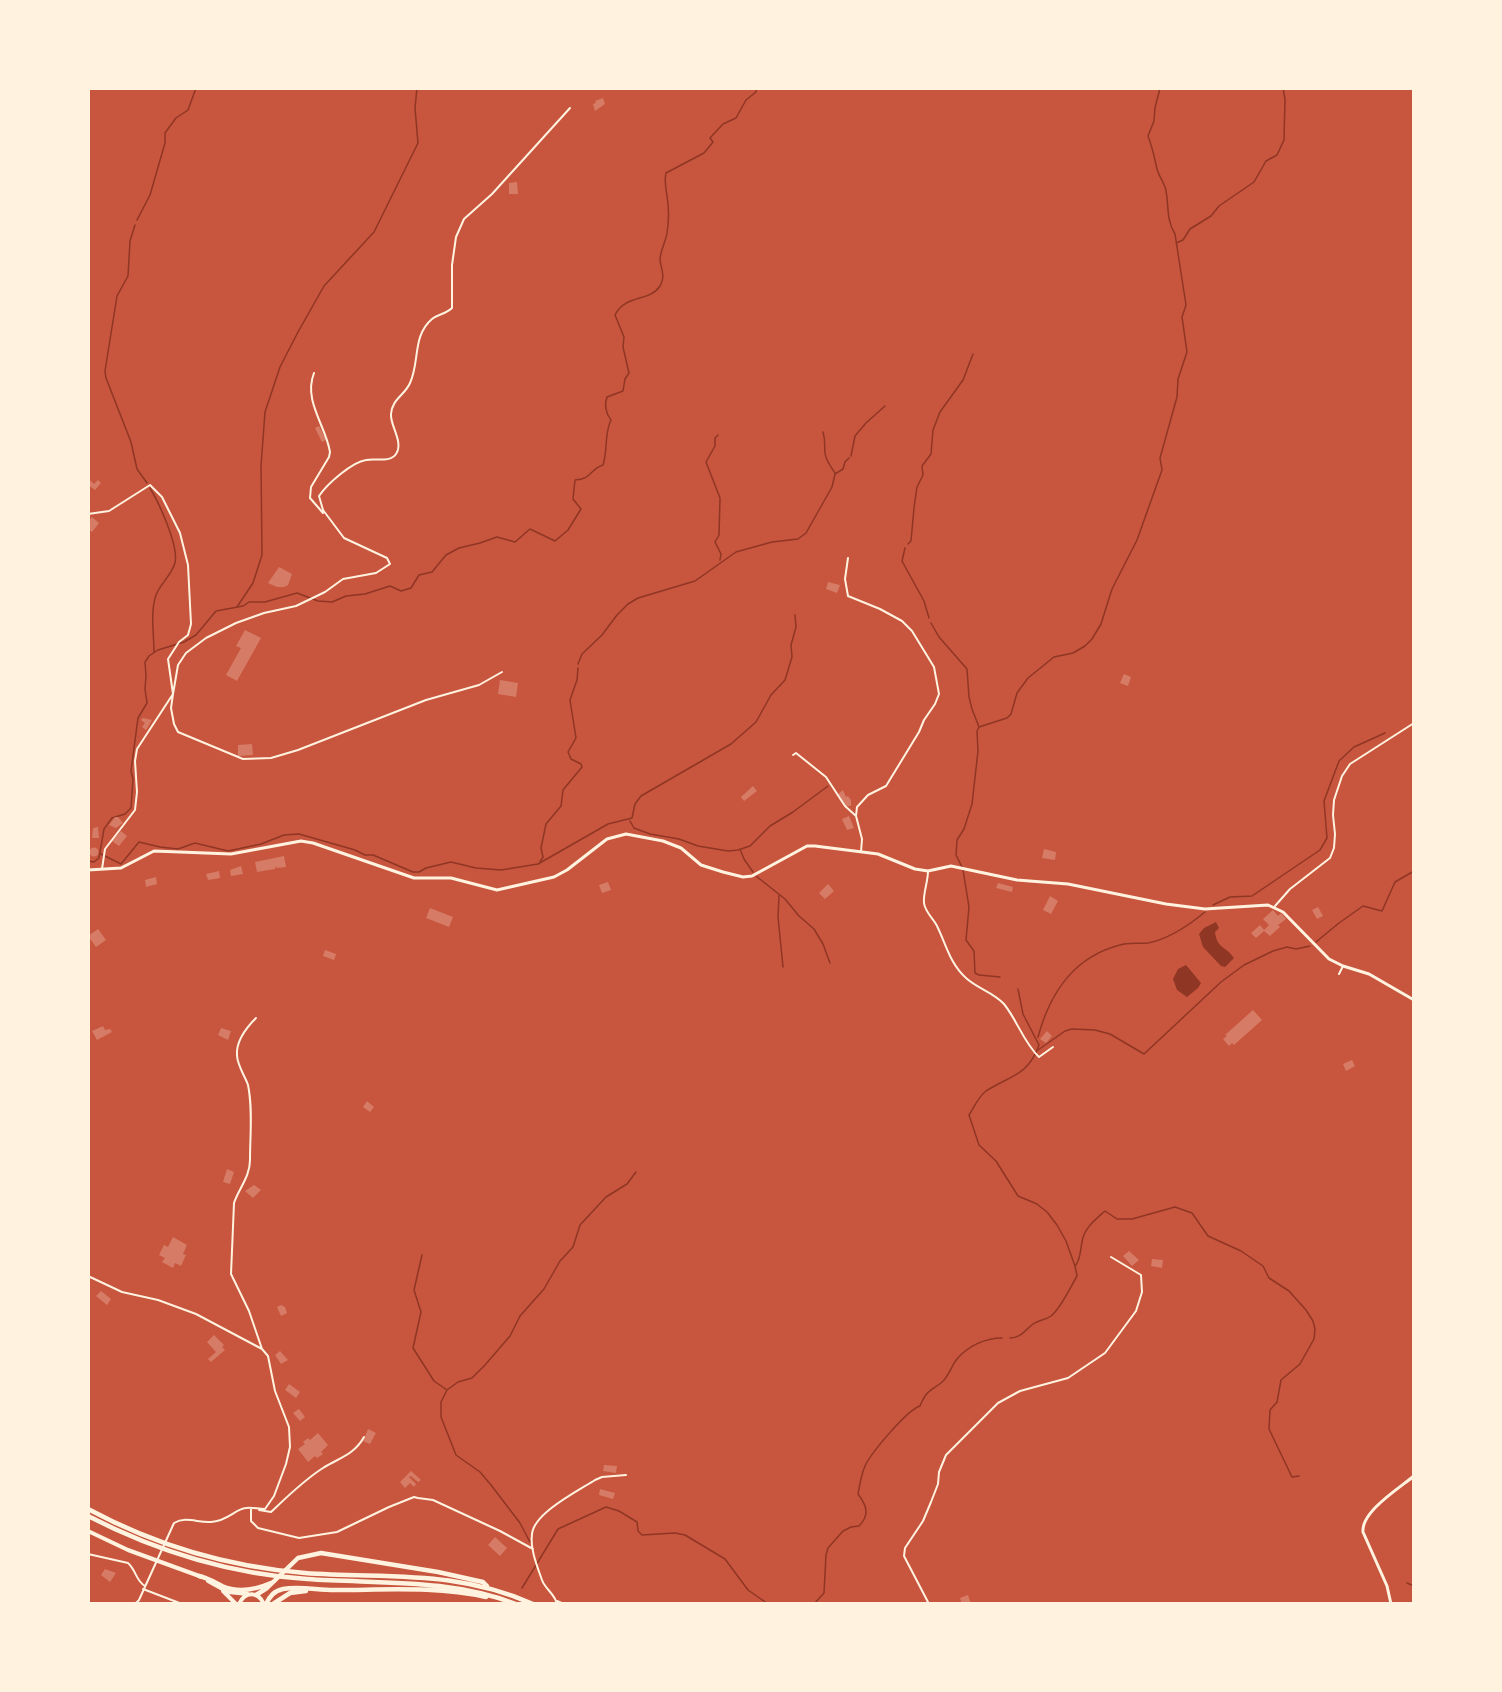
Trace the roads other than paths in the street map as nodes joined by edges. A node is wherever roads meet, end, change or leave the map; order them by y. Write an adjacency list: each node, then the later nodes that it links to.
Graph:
1 (570, 108): 4 (street)
2 (314, 373): 4 (street)
3 (88, 514): 7 (street)
4 (326, 515): 7 (street)
5 (848, 558): 10 (street)
6 (502, 672): 7 (street)
7 (173, 694): 12 (street)
8 (1413, 723): 15 (street)
9 (793, 755): 10 (street)
10 (856, 816): 11 (street)
11 (861, 852): 12 (street); 14 (street)
12 (102, 869): 13 (street)
13 (88, 870)
14 (928, 871): 15 (street); 20 (street)
15 (1275, 906): 16 (street)
16 (1343, 966): 17 (street); 18 (street)
17 (1339, 974)
18 (1413, 1000)
19 (256, 1018): 23 (street)
20 (1053, 1047)
21 (1112, 1257): 52 (street)
22 (88, 1276): 23 (street)
23 (262, 1349): 29 (street)
24 (364, 1437): 29 (street)
25 (626, 1475): 32 (street)
26 (1413, 1476): 53 (street)
27 (251, 1508): 29 (street); 32 (street); 37 (street)
28 (88, 1509): 38 (highway)
29 (256, 1509)
30 (88, 1516): 42 (highway)
31 (88, 1532): 34 (main road)
32 (533, 1549): 43 (street)
33 (88, 1554): 37 (street)
34 (199, 1576): 35 (highway); 36 (main road)
35 (270, 1584): 38 (highway); 41 (highway)
36 (218, 1587): 40 (main road); 46 (main road)
37 (144, 1588): 44 (street); 45 (street)
38 (489, 1588): 50 (highway)
39 (313, 1589): 42 (highway); 47 (highway); 48 (highway)
40 (248, 1594): 41 (main road); 46 (main road)
41 (256, 1595): 47 (main road)
42 (498, 1597): 49 (highway)
43 (557, 1602): 51 (street)
44 (135, 1604)
45 (182, 1604)
46 (237, 1604)
47 (265, 1604)
48 (273, 1604)
49 (516, 1604)
50 (533, 1604)
51 (564, 1604)
52 (928, 1604)
53 (1391, 1604)

